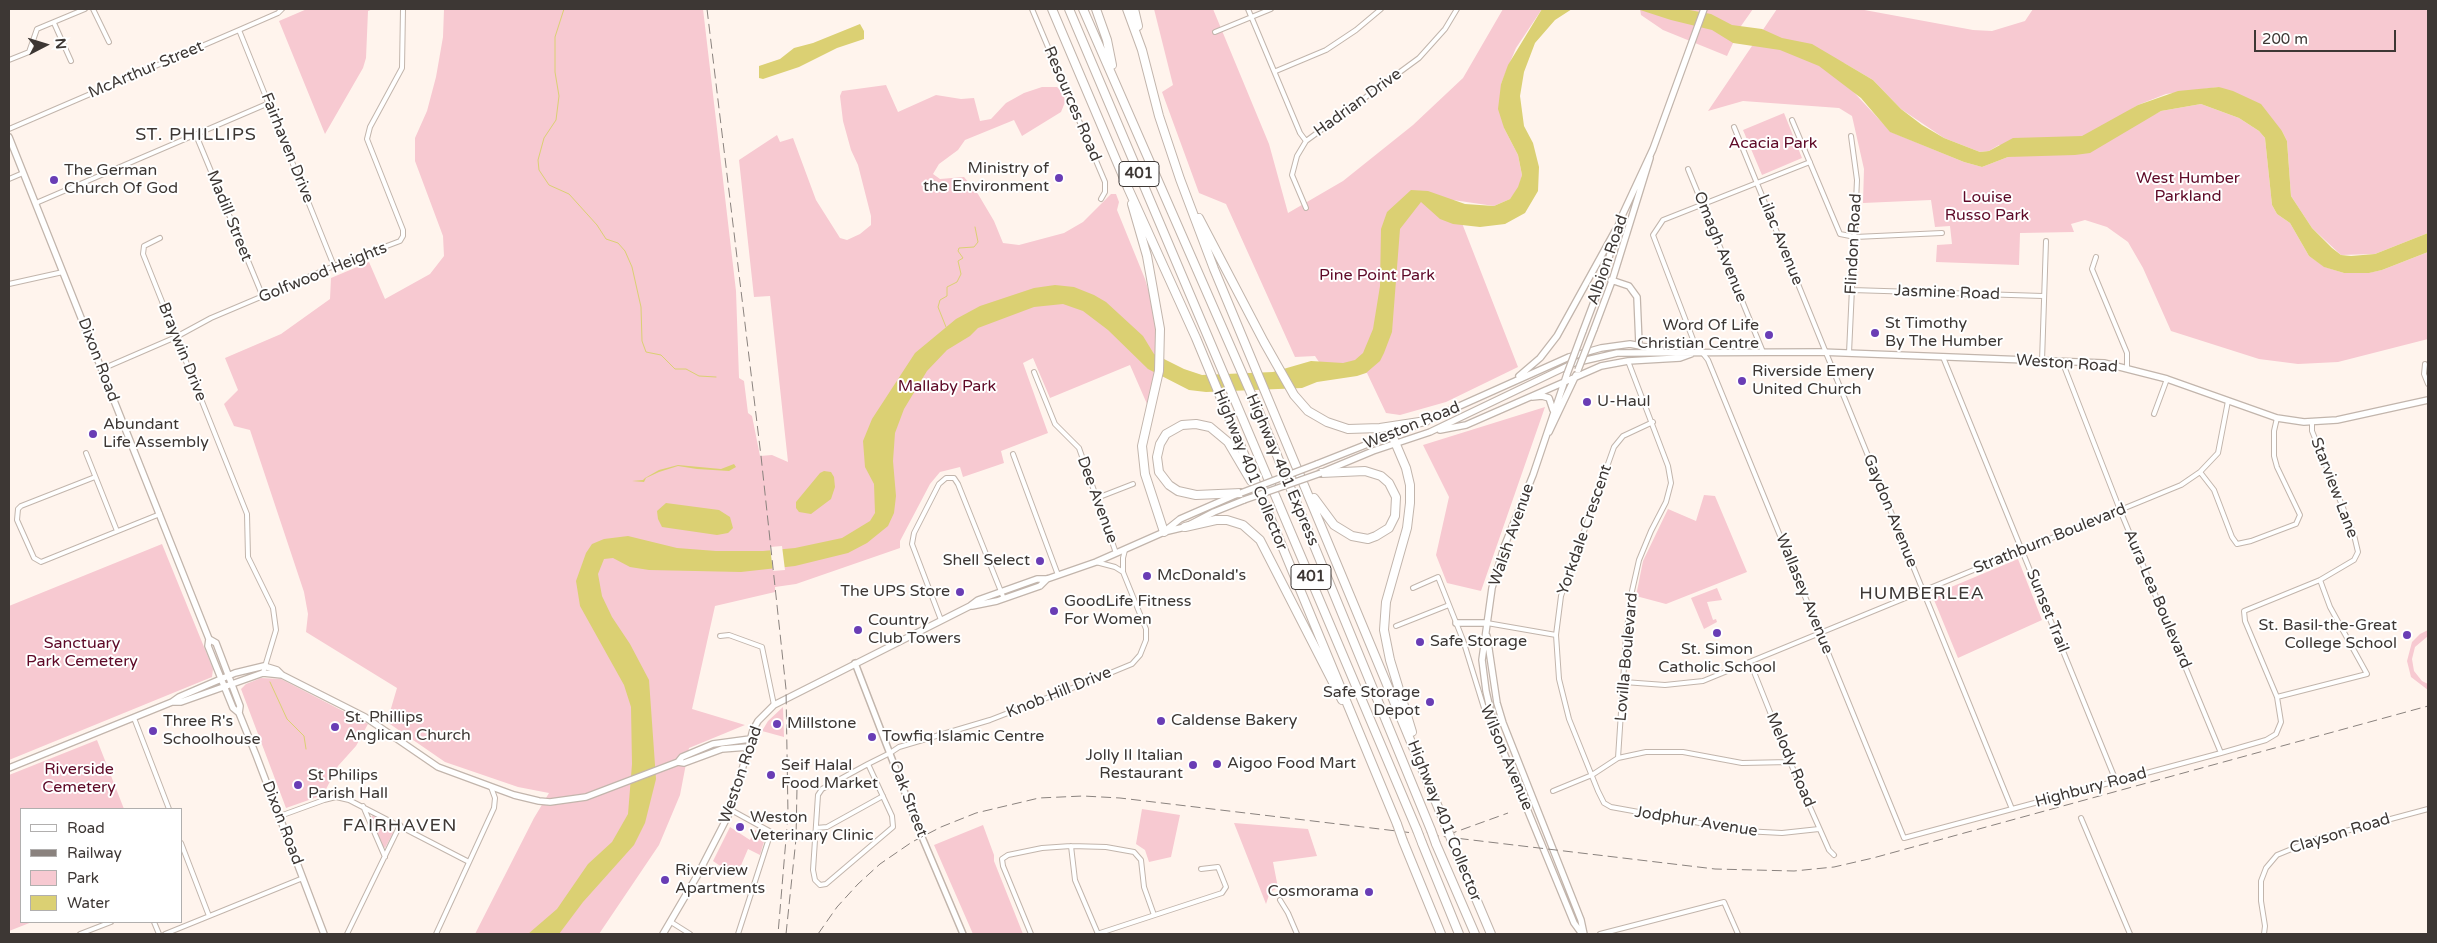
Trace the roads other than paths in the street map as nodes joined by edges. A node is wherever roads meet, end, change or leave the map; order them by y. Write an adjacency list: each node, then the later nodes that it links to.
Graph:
1 (85, 9): 18 (street)
2 (93, 9): 22 (street)
3 (282, 9): 19 (street, McArthur Street)
4 (404, 9): 53 (street, Golfwood Heights)
5 (1032, 9): 43 (street, Resources Road)
6 (1052, 9): 42 (highway, Highway 401 Collector / 401)
7 (1069, 9): 203 (highway, Highway 401 Express / 401, bridge)
8 (1083, 9): 26 (highway, Highway 401 Express / 401)
9 (1096, 9): 26 (highway)
10 (1127, 9): 21 (highway, Highway 401 Collector / 401)
11 (1134, 9): 21 (highway)
12 (1248, 9): 17 (street)
13 (1271, 9): 17 (street)
14 (1381, 9): 25 (street)
15 (1457, 9): 34 (street, Hadrian Drive)
16 (1704, 9): 35 (main road, Albion Road)
17 (1251, 17): 20 (street); 25 (street)
18 (54, 23): 23 (street); 24 (street)
19 (239, 30): 27 (street, Fairhaven Drive); 30 (street, McArthur Street)
20 (1215, 32)
21 (1138, 40): 39 (highway, Highway 401 Collector / 401)
22 (109, 42)
23 (9, 60)
24 (71, 61)
25 (1276, 71): 34 (street)
26 (1114, 76): 204 (highway, Highway 401 Express / 401, bridge)
27 (269, 103): 31 (street); 53 (street, Fairhaven Drive)
28 (1792, 120): 36 (street)
29 (1734, 127): 41 (street, Lilac Avenue)
30 (9, 129)
31 (196, 135): 44 (street); 60 (street, Madill Street)
32 (1851, 136): 50 (street, Flindon Road)
33 (9, 137): 38 (main road, Dixon Road)
34 (1306, 141): 46 (street, Hadrian Drive)
35 (1652, 149): 47 (main road, Albion Road); 56 (main road, Albion Road)
36 (1810, 162): 41 (street); 50 (street)
37 (1688, 169): 45 (street, Omagh Avenue)
38 (23, 173): 40 (street); 44 (main road, Dixon Road)
39 (1180, 178): 89 (highway); 98 (highway, Highway 401 Collector / 401)
40 (9, 179)
41 (1756, 184): 45 (street); 67 (street, Lilac Avenue)
42 (1128, 188): 105 (highway, Highway 401 Collector / 401); 110 (highway)
43 (1101, 199)
44 (36, 203): 54 (main road, Dixon Road)
45 (1703, 205): 64 (street, Omagh Avenue); 66 (street, Wallasey Avenue)
46 (1306, 208)
47 (1620, 220): 55 (main road, Albion Road); 82 (main road)
48 (1942, 233): 50 (street)
49 (160, 238): 61 (street, Braywin Drive)
50 (1855, 238): 58 (street, Flindon Road)
51 (2046, 240): 59 (street)
52 (2096, 257): 75 (street)
53 (334, 266): 60 (street, Golfwood Heights)
54 (63, 272): 57 (street); 74 (main road, Dixon Road)
55 (1604, 278): 56 (main road); 78 (main road, Albion Road, bridge)
56 (1612, 281): 62 (main road); 77 (main road, Albion Road, bridge)
57 (9, 284)
58 (1852, 290): 59 (street, Jasmine Road); 68 (street, Flindon Road)
59 (2043, 296): 71 (street)
60 (263, 297): 61 (street, Golfwood Heights)
61 (176, 338): 74 (street, Golfwood Heights); 136 (street, Braywin Drive)
62 (1639, 344): 63 (main road, Weston Road); 82 (main road, Weston Road)
63 (1665, 352): 65 (main road, Weston Road); 92 (main road, Weston Road)
64 (1763, 352): 66 (main road, Weston Road); 67 (main road, Weston Road)
65 (1694, 353): 66 (main road, Weston Road); 70 (main road)
66 (1702, 353): 131 (street, Wallasey Avenue)
67 (1826, 353): 68 (main road, Weston Road); 120 (street, Gaydon Avenue)
68 (1849, 353): 69 (main road, Weston Road)
69 (1943, 357): 71 (main road, Weston Road); 112 (street, Sunset Trail)
70 (1628, 361): 77 (main road); 90 (street, Lovilla Boulevard)
71 (2042, 361): 72 (main road, Weston Road)
72 (2062, 361): 75 (main road, Weston Road); 106 (street, Aura Lea Boulevard)
73 (2425, 364): 81 (street)
74 (102, 368): 107 (main road, Dixon Road)
75 (2127, 368): 79 (main road, Weston Road)
76 (1034, 372): 104 (street, Dee Avenue)
77 (1577, 373): 80 (main road); 94 (main road, Walsh Avenue)
78 (1567, 374): 80 (main road, Walsh Avenue)
79 (2167, 379): 85 (main road, Weston Road); 87 (street)
80 (1565, 380): 83 (main road); 86 (main road, Walsh Avenue)
81 (2428, 384)
82 (1494, 391): 89 (main road, Weston Road)
83 (1525, 398): 86 (main road); 92 (main road)
84 (2428, 400): 91 (main road, Weston Road)
85 (2228, 401): 88 (main road, Weston Road); 99 (street, Strathburn Boulevard)
86 (1553, 411): 94 (main road, Walsh Avenue)
87 (2154, 414)
88 (2277, 418): 91 (main road, Weston Road); 99 (street)
89 (1426, 421): 93 (main road, Weston Road)
90 (1653, 422): 130 (street, Yorkdale Crescent); 141 (street, Lovilla Boulevard)
91 (2312, 422): 118 (street, Starview Lane)
92 (1430, 432): 95 (main road, Weston Road)
93 (1392, 435): 95 (highway); 103 (main road, Weston Road, bridge)
94 (1544, 440): 127 (main road, Walsh Avenue)
95 (1396, 444): 100 (main road, Weston Road); 161 (highway)
96 (86, 453): 101 (street)
97 (1013, 454): 116 (street)
98 (1297, 467): 100 (highway); 161 (highway, Highway 401 Collector / 401)
99 (2200, 472): 106 (street, Strathburn Boulevard)
100 (1321, 473): 103 (main road, Weston Road, bridge)
101 (95, 477): 109 (street); 109 (street)
102 (1133, 484): 104 (street)
103 (1242, 496): 105 (highway); 108 (main road, Weston Road); 110 (main road, Weston Road)
104 (1097, 498): 113 (street, Dee Avenue)
105 (1262, 499): 151 (highway, Highway 401 Collector / 401)
106 (2120, 510): 112 (street, Strathburn Boulevard); 155 (street, Aura Lea Boulevard)
107 (160, 514): 109 (street); 133 (main road, Dixon Road)
108 (1185, 527): 110 (main road, Weston Road); 151 (highway)
109 (117, 531)
110 (1164, 532): 111 (main road, Weston Road)
111 (1125, 549): 113 (main road, Weston Road); 115 (street, Knob Hill Drive)
112 (2022, 550): 120 (street, Strathburn Boulevard); 163 (street, Sunset Trail)
113 (1116, 553): 114 (main road, Weston Road)
114 (1096, 562): 115 (street); 116 (main road, Weston Road)
115 (1123, 572): 154 (street, Knob Hill Drive)
116 (1058, 575): 117 (main road, Weston Road)
117 (1047, 579): 121 (main road, Weston Road); 122 (main road, Weston Road)
118 (2320, 580): 144 (street); 144 (street)
119 (1413, 588): 123 (street, Wilson Avenue)
120 (1923, 590): 131 (street, Strathburn Boulevard); 169 (street, Gaydon Avenue)
121 (1001, 591): 122 (street); 124 (main road, Weston Road); 125 (street)
122 (1004, 599): 124 (main road, Weston Road)
123 (1449, 605): 126 (street, Wilson Avenue); 128 (street)
124 (970, 606): 125 (main road, Weston Road)
125 (941, 620): 135 (main road, Weston Road)
126 (1456, 623): 127 (main road); 150 (street, Wilson Avenue)
127 (1487, 623): 129 (main road, Walsh Avenue); 130 (street)
128 (1396, 626)
129 (1486, 631): 149 (main road, Walsh Avenue); 150 (main road, Walsh Avenue)
130 (1556, 634): 162 (street, Yorkdale Crescent)
131 (1821, 635): 134 (street, Strathburn Boulevard); 177 (street, Wallasey Avenue)
132 (720, 636): 146 (street)
133 (209, 639): 139 (main road, Dixon Road); 140 (main road, Dixon Road)
134 (1750, 662): 141 (street, Strathburn Boulevard); 157 (street, Melody Road)
135 (856, 663): 146 (main road, Weston Road); 154 (street, Oak Street)
136 (264, 666): 137 (street, Braywin Drive); 138 (main road); 139 (main road)
137 (264, 673): 138 (main road); 142 (main road)
138 (282, 675): 164 (main road)
139 (228, 676): 140 (main road); 142 (main road, Dixon Road)
140 (222, 679): 143 (main road, Dixon Road); 145 (main road)
141 (1624, 682): 156 (street, Lovilla Boulevard)
142 (232, 684): 143 (main road); 147 (main road, Dixon Road)
143 (225, 687): 145 (main road); 147 (main road, Dixon Road)
144 (2277, 697): 155 (street, Highbury Road)
145 (172, 702): 148 (main road)
146 (774, 705): 152 (main road, Weston Road)
147 (239, 713): 172 (main road, Dixon Road)
148 (134, 718): 160 (main road); 168 (street)
149 (1503, 723): 206 (main road, Wilson Avenue)
150 (1495, 732): 206 (main road, Wilson Avenue)
151 (1360, 733): 202 (highway, Highway 401 Collector / 401, bridge)
152 (750, 739): 153 (main road, Weston Road); 158 (main road)
153 (748, 747): 158 (main road); 171 (main road, Weston Road)
154 (890, 753): 159 (street, Knob Hill Drive); 198 (street, Oak Street)
155 (2221, 753): 163 (street, Highbury Road)
156 (1618, 758): 157 (street); 162 (street)
157 (1790, 762): 176 (street, Melody Road)
158 (675, 763): 164 (main road)
159 (868, 764): 166 (street); 175 (street, Knob Hill Drive)
160 (9, 768)
161 (1425, 775): 205 (highway, Highway 401 Collector / 401, bridge)
162 (1592, 775): 165 (street); 176 (street, Jodphur Avenue)
163 (2116, 781): 169 (street, Highbury Road)
164 (491, 786): 182 (street)
165 (1553, 792)
166 (883, 796): 175 (street); 175 (street)
167 (363, 806): 172 (street); 174 (street); 181 (street)
168 (168, 808)
169 (2012, 809): 177 (street, Highbury Road)
170 (2428, 809): 210 (street, Clayson Road)
171 (731, 810): 188 (main road, Weston Road); 197 (street)
172 (280, 816): 184 (main road, Dixon Road)
173 (2080, 818): 209 (street)
174 (400, 825): 181 (street); 182 (street)
175 (816, 828)
176 (1819, 829): 180 (street, Melody Road)
177 (1904, 838)
178 (182, 846): 187 (street)
179 (1071, 846): 186 (street); 199 (street); 200 (street)
180 (1834, 855)
181 (385, 858): 193 (street)
182 (469, 862): 194 (street)
183 (1201, 869): 186 (street)
184 (303, 878): 187 (street); 192 (main road, Dixon Road)
185 (1280, 900): 201 (street)
186 (1154, 915): 200 (street)
187 (209, 916): 191 (street)
188 (671, 922): 195 (main road, Weston Road); 196 (street)
189 (108, 923): 190 (street)
190 (80, 934)
191 (165, 934)
192 (324, 934)
193 (347, 934)
194 (436, 934)
195 (663, 934)
196 (690, 934)
197 (738, 934)
198 (963, 934)
199 (1031, 934)
200 (1098, 934)
201 (1297, 934)
202 (1440, 934)
203 (1459, 934)
204 (1475, 934)
205 (1491, 934)
206 (1584, 934)
207 (1600, 934): 208 (street)
208 (1738, 934)
209 (2130, 934)
210 (2264, 934)

